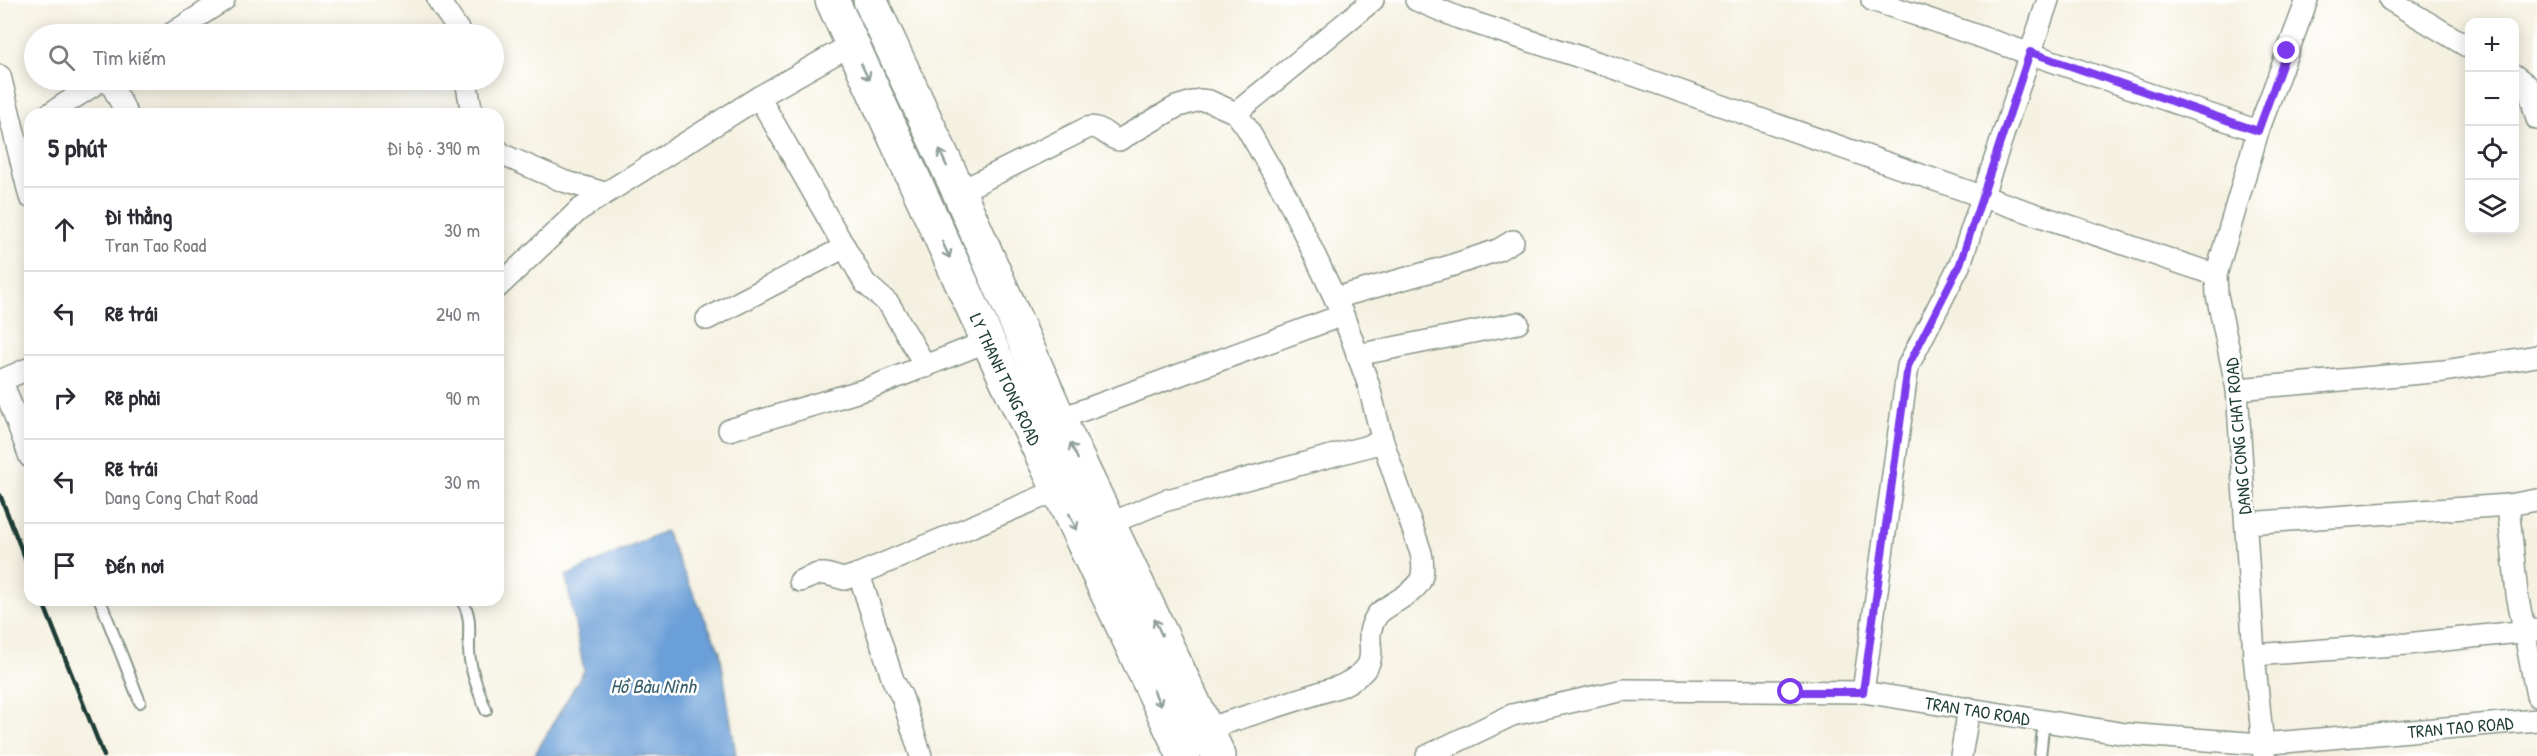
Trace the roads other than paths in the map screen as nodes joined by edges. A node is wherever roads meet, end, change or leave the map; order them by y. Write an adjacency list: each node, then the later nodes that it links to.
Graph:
1 (224, 0): 11 (street)
2 (438, 0): 12 (street)
3 (832, 0): 40 (main road, LY THANH TONG ROAD, one-way to 40)
4 (870, 0): 30 (main road, LY THANH TONG ROAD, one-way to 4)
5 (1373, 0): 25 (street)
6 (1872, 0): 15 (street)
7 (2048, 0): 15 (street)
8 (2307, 0): 28 (street, DANG CONG CHAT ROAD)
9 (2390, 0): 13 (street)
10 (1425, 2): 32 (street)
11 (187, 24)
12 (454, 24)
13 (2465, 46)
14 (840, 51): 21 (street)
15 (2030, 52): 28 (street); 32 (street)
16 (0, 76): 27 (street)
17 (2526, 81): 26 (street)
18 (86, 90): 22 (street)
19 (114, 90): 23 (street)
20 (468, 90): 24 (street)
21 (759, 97): 31 (street); 34 (street)
22 (58, 108)
23 (124, 108)
24 (471, 108)
25 (1236, 113): 30 (street); 37 (street)
26 (2537, 119)
27 (23, 130)
28 (2258, 131): 35 (street, DANG CONG CHAT ROAD)
29 (504, 155): 31 (street)
30 (959, 192): 47 (main road, LY THANH TONG ROAD)
31 (605, 193): 36 (street)
32 (1984, 198): 35 (street); 62 (street)
33 (1513, 241): 37 (street)
34 (845, 248): 38 (street); 43 (street)
35 (2216, 275): 46 (street, DANG CONG CHAT ROAD)
36 (504, 281)
37 (1339, 307): 41 (street); 47 (street)
38 (707, 319)
39 (1518, 323): 41 (street)
40 (988, 341): 43 (street); 51 (main road, LY THANH TONG ROAD)
41 (1357, 355): 50 (street)
42 (2537, 356): 46 (street)
43 (926, 367): 48 (street)
44 (24, 371): 45 (street)
45 (1, 381): 49 (street)
46 (2237, 389): 54 (street, DANG CONG CHAT ROAD)
47 (1059, 419): 55 (main road, LY THANH TONG ROAD, one-way to 47)
48 (729, 430)
49 (24, 441)
50 (1383, 442): 55 (street); 69 (street)
51 (1058, 489): 56 (street); 72 (main road, LY THANH TONG ROAD, one-way to 72)
52 (2537, 500): 53 (street)
53 (2508, 505): 54 (street); 60 (street)
54 (2246, 523): 61 (street, DANG CONG CHAT ROAD)
55 (1109, 525): 69 (main road, LY THANH TONG ROAD, one-way to 55)
56 (859, 574): 57 (street); 71 (street)
57 (800, 581)
58 (102, 606): 64 (lane)
59 (464, 606): 66 (lane)
60 (2530, 631): 61 (street); 63 (street)
61 (2254, 655): 70 (street, DANG CONG CHAT ROAD)
62 (1863, 692): 65 (street, TRAN TAO ROAD); 73 (street, TRAN TAO ROAD)
63 (2537, 696)
64 (140, 702)
65 (1969, 708): 67 (street, TRAN TAO ROAD); 74 (street)
66 (486, 710)
67 (2044, 720): 70 (street, TRAN TAO ROAD); 75 (lane)
68 (2537, 720): 70 (street, TRAN TAO ROAD)
69 (1212, 743)
70 (2262, 750)
71 (921, 756)
72 (1184, 756)
73 (1427, 756)
74 (1960, 756)
75 (2040, 756)

